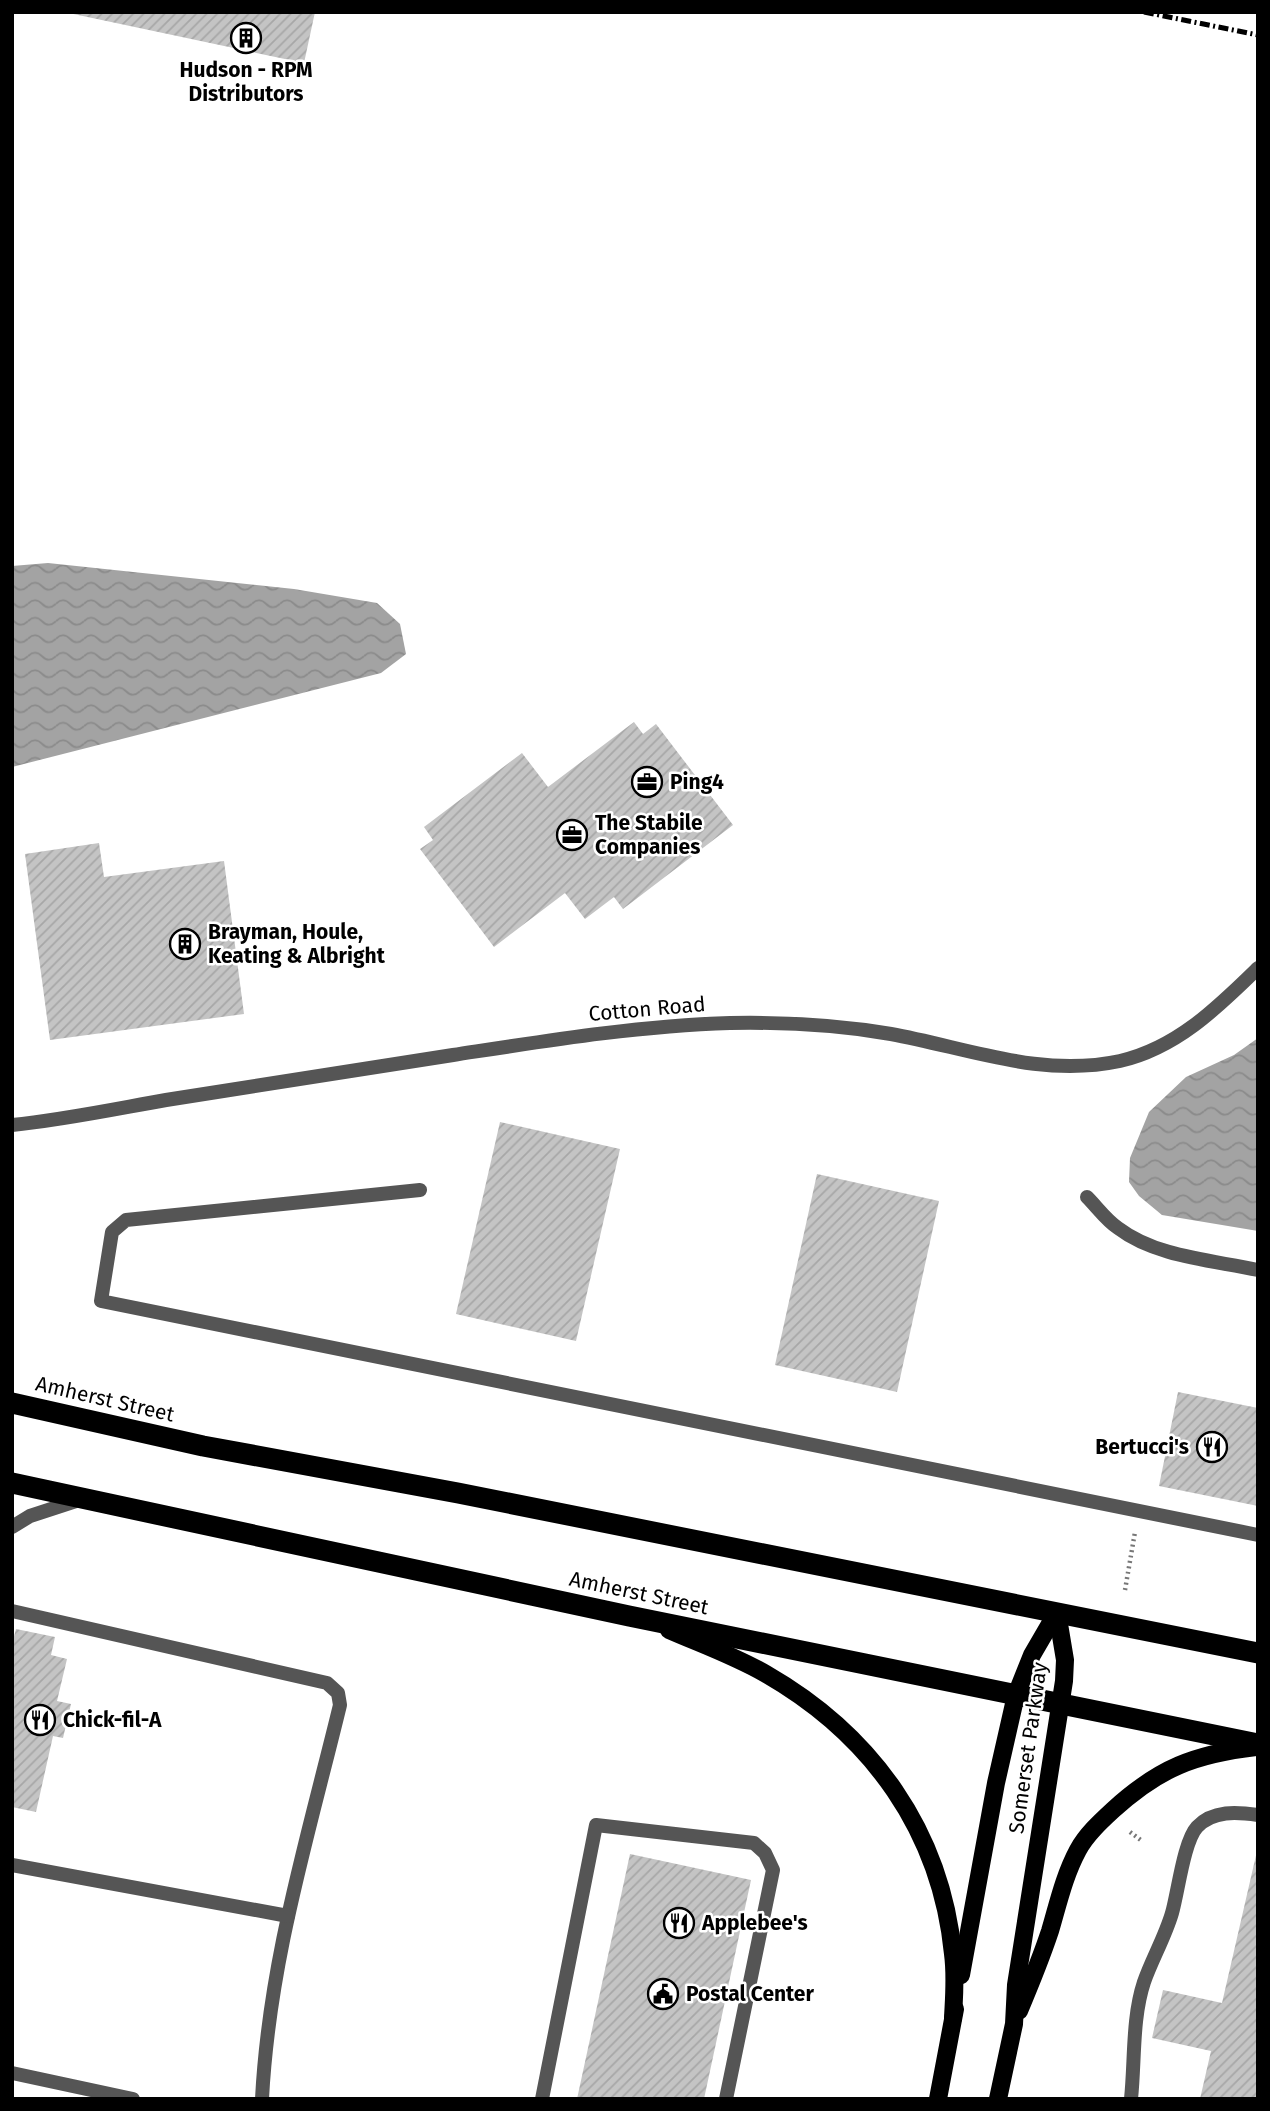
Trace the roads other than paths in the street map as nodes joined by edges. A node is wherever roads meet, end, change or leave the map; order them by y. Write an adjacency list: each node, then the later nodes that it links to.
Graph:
1 (1258, 968): 2 (street, Cotton Road)
2 (12, 1125)
3 (420, 1190): 10 (street)
4 (1087, 1197): 5 (street)
5 (1258, 1270)
6 (12, 1404): 12 (highway, Amherst Street)
7 (12, 1483): 8 (highway, Amherst Street)
8 (84, 1498): 9 (street); 13 (highway, Amherst Street)
9 (12, 1527)
10 (1258, 1535)
11 (12, 1611): 20 (street)
12 (1057, 1612): 14 (highway, Amherst Street); 15 (main road, Somerset Parkway); 16 (main road, Somerset Parkway)
13 (629, 1616): 15 (highway, Amherst Street); 21 (main road)
14 (1258, 1653)
15 (1016, 1695): 16 (highway, Amherst Street); 21 (main road, Somerset Parkway)
16 (1061, 1704): 17 (highway, Amherst Street); 22 (main road, Somerset Parkway)
17 (1258, 1746): 22 (main road)
18 (1258, 1815): 30 (street)
19 (12, 1864): 20 (street)
20 (288, 1916): 25 (street)
21 (953, 2018): 28 (main road, Somerset Parkway)
22 (1014, 2024): 29 (main road, Somerset Parkway)
23 (12, 2073): 24 (street)
24 (132, 2099)
25 (262, 2099)
26 (542, 2099): 27 (street)
27 (726, 2099)
28 (938, 2099)
29 (998, 2099)
30 (1131, 2099)

